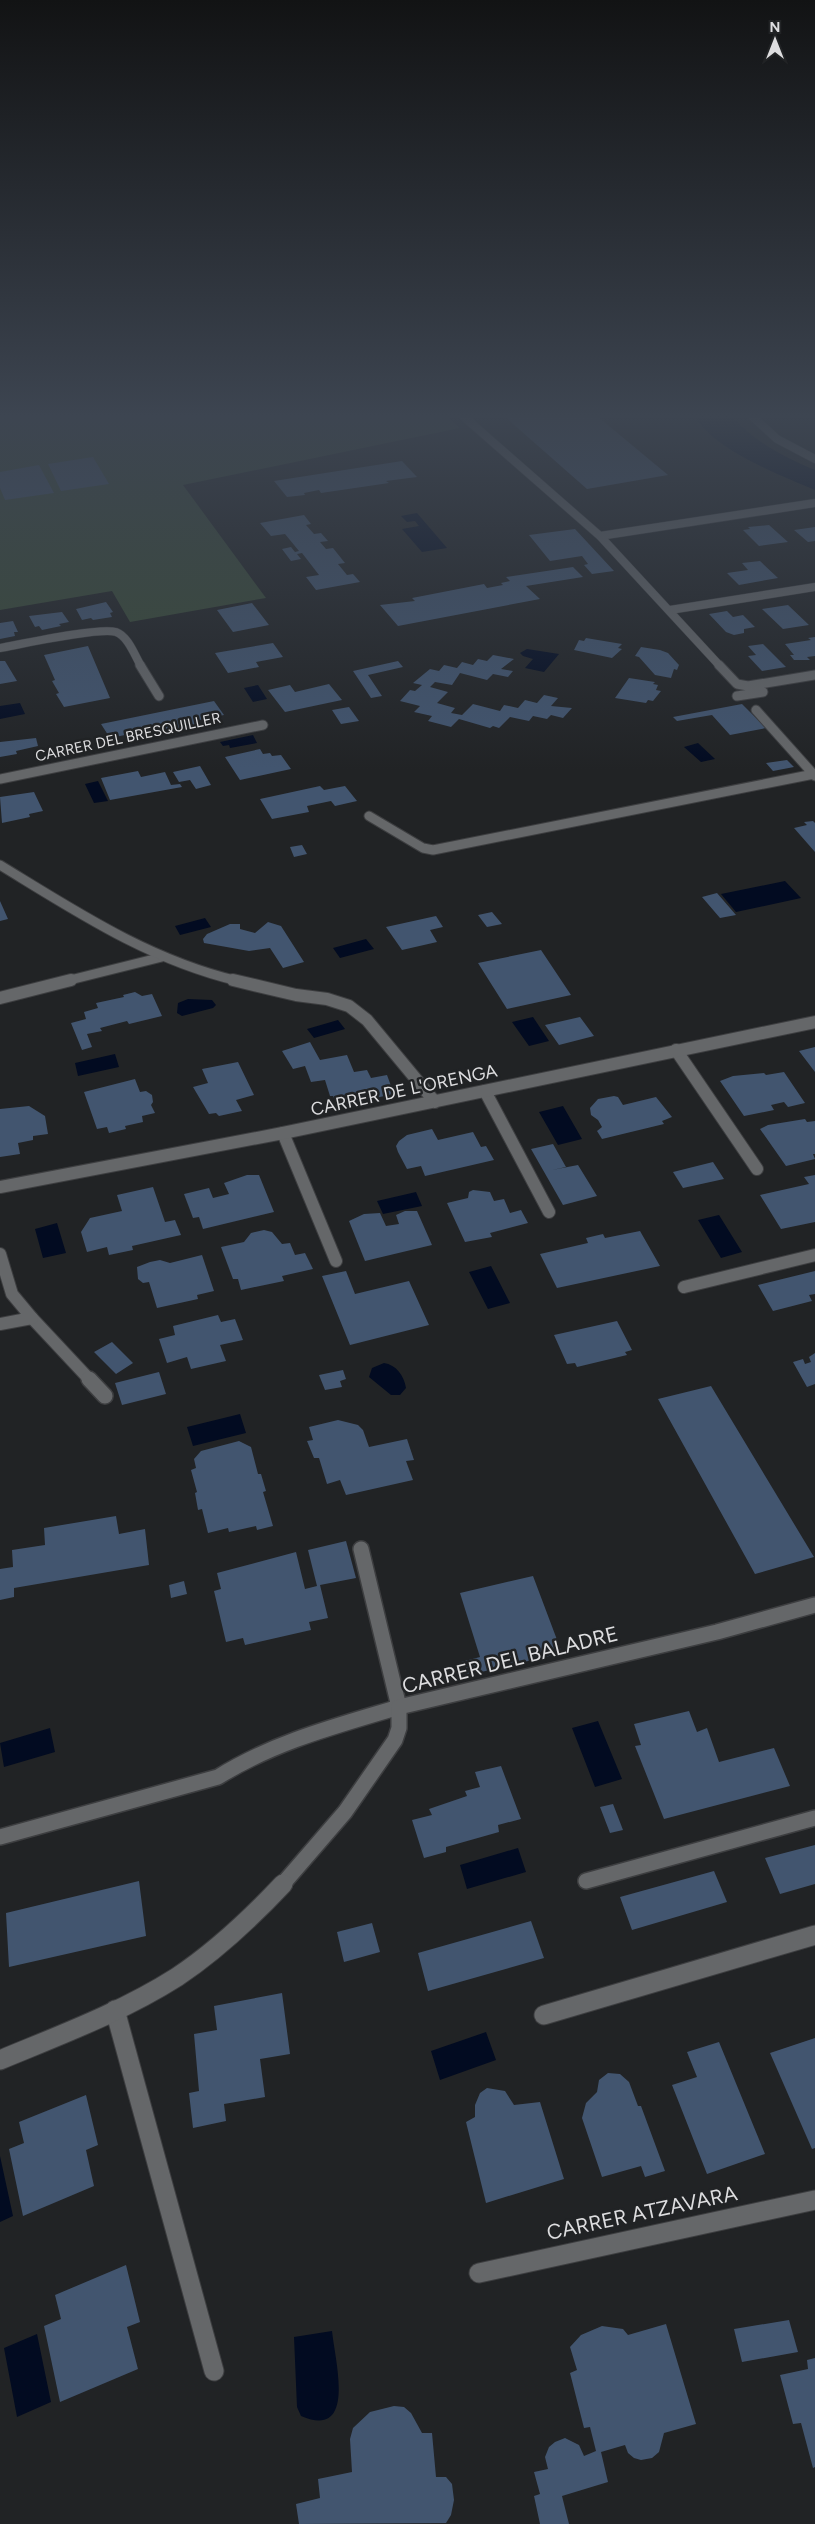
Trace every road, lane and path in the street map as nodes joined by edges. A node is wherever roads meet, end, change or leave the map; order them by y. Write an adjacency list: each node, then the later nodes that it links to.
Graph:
1 (597, 534): 3 (street)
2 (614, 534): 3 (street)
3 (600, 536): 5 (street)
4 (815, 588): 5 (street)
5 (670, 610): 7 (street)
6 (0, 648): 9 (street)
7 (815, 675)
8 (815, 683): 10 (street)
9 (159, 696)
10 (737, 696)
11 (756, 710): 13 (street)
12 (263, 725): 14 (street, CARRER DEL BRESQUILLER)
13 (814, 775): 15 (street)
14 (0, 779)
15 (370, 816)
16 (0, 865): 17 (street)
17 (162, 957): 18 (street); 22 (street)
18 (0, 998)
19 (815, 1022): 20 (street, CARRER DE L'ORENGA)
20 (676, 1050): 21 (street, CARRER DE L'ORENGA); 24 (street)
21 (485, 1091): 22 (street, CARRER DE L'ORENGA); 26 (street)
22 (434, 1102): 23 (street, CARRER DE L'ORENGA)
23 (283, 1133): 25 (street, CARRER DE L'ORENGA); 29 (street)
24 (757, 1169)
25 (0, 1188)
26 (549, 1212)
27 (0, 1254): 31 (street)
28 (815, 1255): 30 (street)
29 (336, 1260)
30 (684, 1287)
31 (32, 1318): 32 (street); 33 (street)
32 (0, 1324)
33 (105, 1396)
34 (361, 1549): 36 (street)
35 (815, 1604): 36 (street, CARRER DEL BALADRE)
36 (399, 1707): 38 (street); 41 (street, CARRER DEL BALADRE)
37 (815, 1818): 39 (street)
38 (0, 1837)
39 (586, 1881)
40 (815, 1935): 42 (street)
41 (115, 2010): 43 (street, CARRER DEL BALADRE); 46 (street)
42 (544, 2015)
43 (0, 2060)
44 (815, 2200): 45 (street, CARRER ATZAVARA)
45 (479, 2273)
46 (214, 2371)

